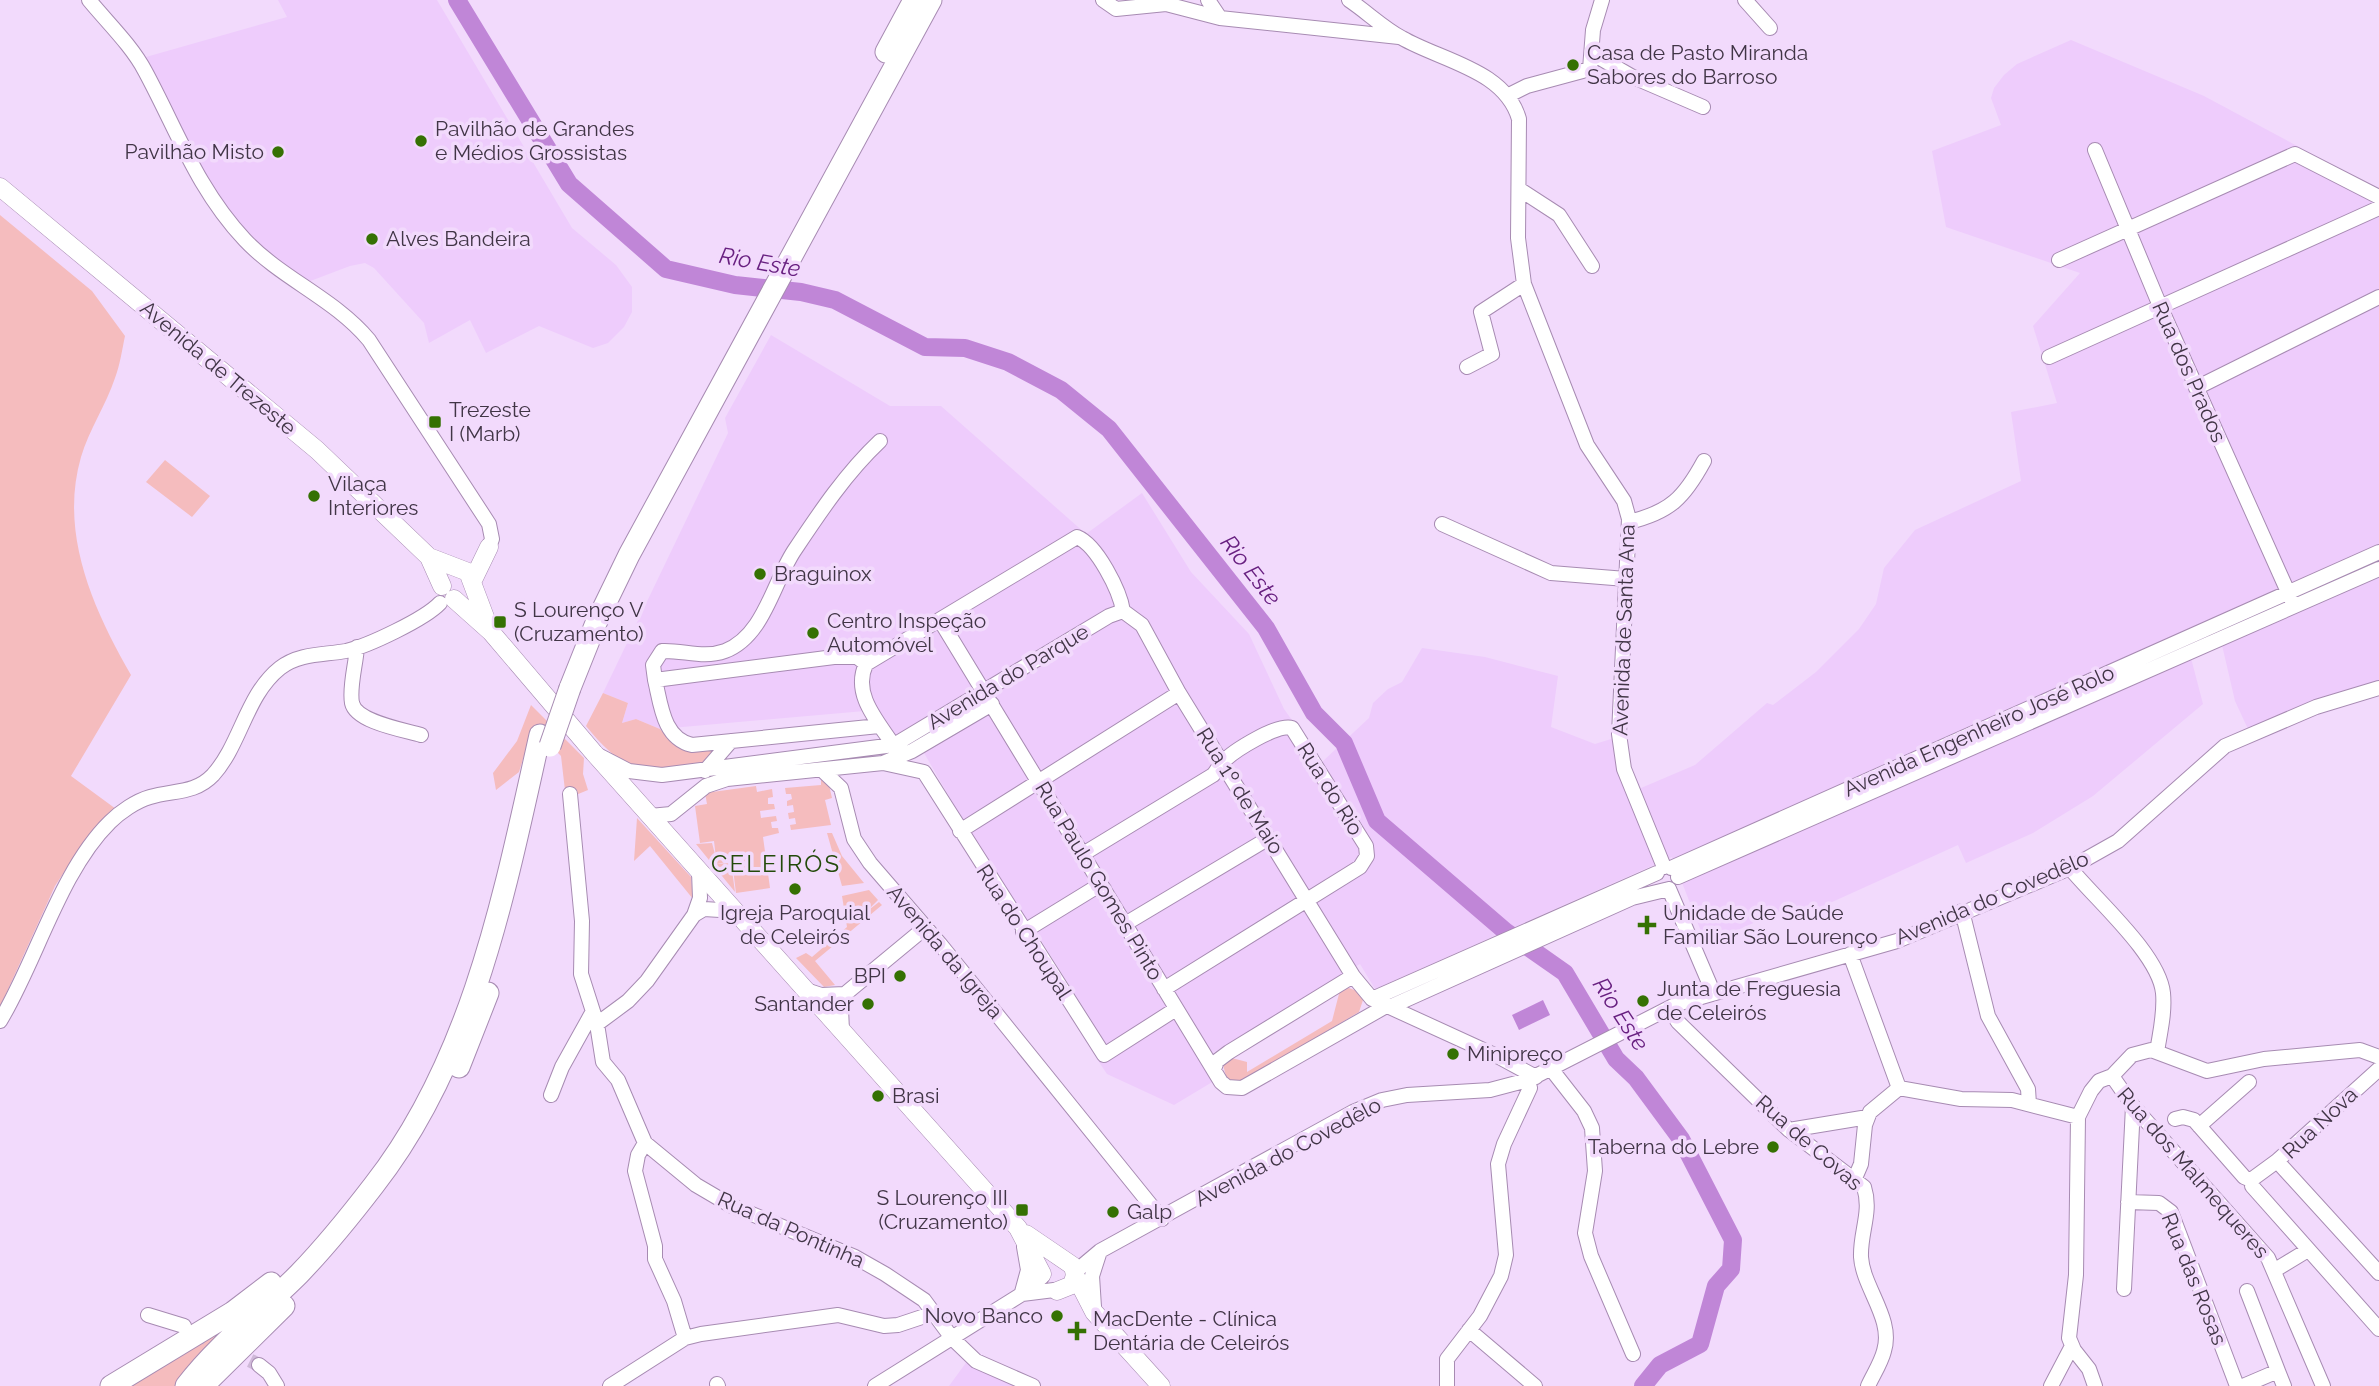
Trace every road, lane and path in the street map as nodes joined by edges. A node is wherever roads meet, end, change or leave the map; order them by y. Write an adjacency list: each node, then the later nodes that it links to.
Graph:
1 (89, 0): 34 (street)
2 (914, 0): 21 (highway)
3 (931, 0): 21 (highway)
4 (1103, 0): 9 (street)
5 (1208, 0): 9 (street)
6 (1349, 0): 11 (street)
7 (1602, 0): 12 (street)
8 (1745, 0): 10 (street)
9 (1220, 18): 11 (street)
10 (1770, 28)
11 (1400, 37): 13 (street)
12 (1593, 54): 13 (street); 14 (street)
13 (1509, 95): 17 (street, Avenida de Santa Ana)
14 (1703, 107)
15 (2095, 150): 20 (street, Rua dos Prados)
16 (0, 187): 36 (main road, Avenida de Trezeste)
17 (1519, 188): 23 (street); 24 (street, Avenida de Santa Ana)
18 (2379, 197): 20 (street)
19 (2379, 208): 26 (street)
20 (2127, 229): 22 (street); 26 (street, Rua dos Prados)
21 (796, 233): 53 (highway, bridge)
22 (2059, 260)
23 (1592, 266)
24 (1524, 284): 28 (street); 32 (street, Avenida de Santa Ana)
25 (2379, 297): 29 (street)
26 (2160, 306): 27 (street); 29 (street, Rua dos Prados)
27 (2049, 357)
28 (1467, 367)
29 (2196, 388): 41 (street, Rua dos Prados)
30 (880, 441): 47 (street)
31 (1704, 461): 32 (street)
32 (1629, 522): 39 (street, Avenida de Santa Ana)
33 (1442, 524): 39 (street)
34 (489, 547): 38 (main road)
35 (2379, 552): 41 (street, Avenida Engenheiro José Rolo)
36 (429, 557): 38 (main road); 40 (main road)
37 (2379, 569): 41 (street, Avenida Engenheiro José Rolo)
38 (466, 576): 40 (main road); 40 (main road); 44 (main road)
39 (1626, 579): 71 (street, Avenida de Santa Ana)
40 (446, 596): 44 (main road); 45 (street)
41 (2290, 599): 71 (street, Avenida Engenheiro José Rolo)
42 (1123, 611): 43 (street); 49 (street, Rua 1º de Maio); 50 (street, Avenida do Parque)
43 (940, 620): 46 (street); 50 (street, Rua Paulo Gomes Pinto)
44 (491, 632): 56 (main road)
45 (357, 648): 52 (street); 91 (street)
46 (866, 664): 47 (street); 51 (street)
47 (655, 680): 54 (street)
48 (2379, 688): 69 (street, Avenida do Covedêlo)
49 (1179, 692): 58 (street, Rua 1º de Maio); 62 (street)
50 (989, 698): 55 (street, Avenida do Parque); 62 (street, Rua Paulo Gomes Pinto)
51 (880, 726): 54 (street); 55 (street)
52 (421, 735)
53 (545, 741): 115 (highway); 143 (highway)
54 (731, 741): 61 (street)
55 (897, 750): 57 (street, Avenida do Parque); 59 (street, Avenida do Parque)
56 (594, 753): 61 (street, Avenida do Parque); 65 (main road)
57 (883, 762): 60 (street, Avenida do Parque); 66 (street, Rua do Choupal)
58 (1222, 762): 67 (street, Rua 1º de Maio); 68 (street); 73 (street, Rua do Rio)
59 (831, 765): 60 (street, Avenida do Parque); 61 (street, Avenida do Parque); 63 (street); 65 (street, Avenida do Parque)
60 (857, 766): 63 (street)
61 (705, 771)
62 (1038, 779): 66 (street); 68 (street, Rua Paulo Gomes Pinto)
63 (841, 788): 78 (street, Avenida da Igreja)
64 (570, 793): 90 (street, Rua da Pontinha)
65 (650, 816): 70 (main road)
66 (960, 831): 79 (street, Rua do Choupal)
67 (1269, 838): 73 (street, Rua 1º de Maio); 77 (street)
68 (1083, 854): 72 (street, Rua Paulo Gomes Pinto)
69 (2070, 868): 75 (street, Avenida do Covedêlo); 93 (street)
70 (699, 872): 74 (main road); 76 (street)
71 (1667, 877): 84 (street, Avenida de Santa Ana); 86 (street, Avenida Engenheiro José Rolo); 87 (street, Avenida Engenheiro José Rolo)
72 (1104, 889): 77 (street, Rua Paulo Gomes Pinto); 79 (street)
73 (1308, 902): 81 (street, Rua 1º de Maio); 82 (street)
74 (736, 911): 76 (street); 83 (main road)
75 (1962, 911): 80 (street, Avenida do Covedêlo); 105 (street)
76 (694, 915): 90 (street)
77 (1125, 924): 82 (street, Rua Paulo Gomes Pinto)
78 (926, 927): 85 (street); 118 (street, Avenida da Igreja)
79 (1023, 932): 89 (street, Rua do Choupal)
80 (1850, 954): 84 (street, Avenida do Covedêlo); 102 (street)
81 (1353, 976): 86 (street); 96 (street)
82 (1164, 989): 89 (street, Rua Paulo Gomes Pinto)
83 (806, 990): 85 (street); 92 (main road)
84 (1713, 992): 88 (street, Avenida do Covedêlo)
85 (845, 994): 92 (street)
86 (1372, 999): 87 (street)
87 (1390, 1005): 95 (street); 96 (street, Avenida Engenheiro José Rolo)
88 (1668, 1008): 98 (street, Avenida do Covedêlo); 111 (street, Rua de Covas)
89 (1176, 1009): 96 (street, Rua Paulo Gomes Pinto)
90 (594, 1019): 104 (street); 112 (street, Rua da Pontinha)
91 (0, 1021)
92 (842, 1031): 119 (main road)
93 (2157, 1052): 94 (street); 99 (street)
94 (2379, 1057)
95 (1501, 1058): 100 (street); 103 (street)
96 (1214, 1069)
97 (2379, 1069): 113 (street, Rua Nova)
98 (1552, 1070): 100 (street, Avenida do Covedêlo); 138 (street)
99 (2112, 1076): 106 (street, Rua dos Malmequeres); 108 (street)
100 (1532, 1079): 103 (street, Avenida do Covedêlo); 134 (street)
101 (2249, 1082): 110 (street)
102 (1899, 1088): 105 (street); 107 (street)
103 (1494, 1089): 118 (street, Avenida do Covedêlo)
104 (551, 1095)
105 (2029, 1104): 108 (street)
106 (2133, 1106): 117 (street); 123 (street, Rua dos Malmequeres)
107 (1868, 1117): 111 (street); 114 (street)
108 (2078, 1117): 137 (street)
109 (2175, 1119): 110 (street)
110 (2199, 1126): 113 (street)
111 (1789, 1130): 114 (street, Rua de Covas)
112 (645, 1143): 129 (street, Rua da Pontinha); 135 (street)
113 (2277, 1161): 124 (street, Rua Nova)
114 (1855, 1178): 151 (street, Rua de Covas)
115 (376, 1183): 141 (highway); 142 (highway)
116 (2252, 1186): 120 (street)
117 (2128, 1202): 126 (street); 154 (street, Rua das Rosas)
118 (1161, 1219): 121 (street, Avenida do Covedêlo)
119 (1018, 1228): 122 (main road); 125 (main road); 128 (street)
120 (2308, 1250): 123 (street); 133 (street)
121 (1100, 1251): 122 (street, Avenida do Covedêlo); 130 (street)
122 (1069, 1266): 125 (main road); 125 (main road); 130 (main road)
123 (2275, 1270): 157 (street, Rua dos Malmequeres)
124 (2379, 1273)
125 (1049, 1283): 128 (street); 130 (main road)
126 (2124, 1289)
127 (2247, 1291): 140 (street, Rua das Rosas)
128 (1022, 1294): 136 (street)
129 (934, 1312): 135 (street); 136 (street, Rua da Pontinha)
130 (1094, 1312): 148 (main road)
131 (148, 1315): 132 (street)
132 (184, 1326)
133 (2379, 1329)
134 (1469, 1330): 149 (street); 150 (street)
135 (685, 1338): 145 (street)
136 (952, 1338): 146 (street); 147 (street, Rua da Pontinha)
137 (2072, 1346): 152 (street); 153 (street)
138 (1633, 1354)
139 (259, 1365): 144 (street)
140 (2278, 1371): 155 (street); 156 (street, Rua das Rosas)
141 (111, 1386)
142 (186, 1386)
143 (203, 1386)
144 (277, 1386)
145 (610, 1386)
146 (875, 1386)
147 (1033, 1386)
148 (1161, 1386)
149 (1447, 1386)
150 (1535, 1386)
151 (1868, 1386)
152 (2051, 1386)
153 (2095, 1386)
154 (2237, 1386)
155 (2243, 1386)
156 (2284, 1386)
157 (2323, 1386)

